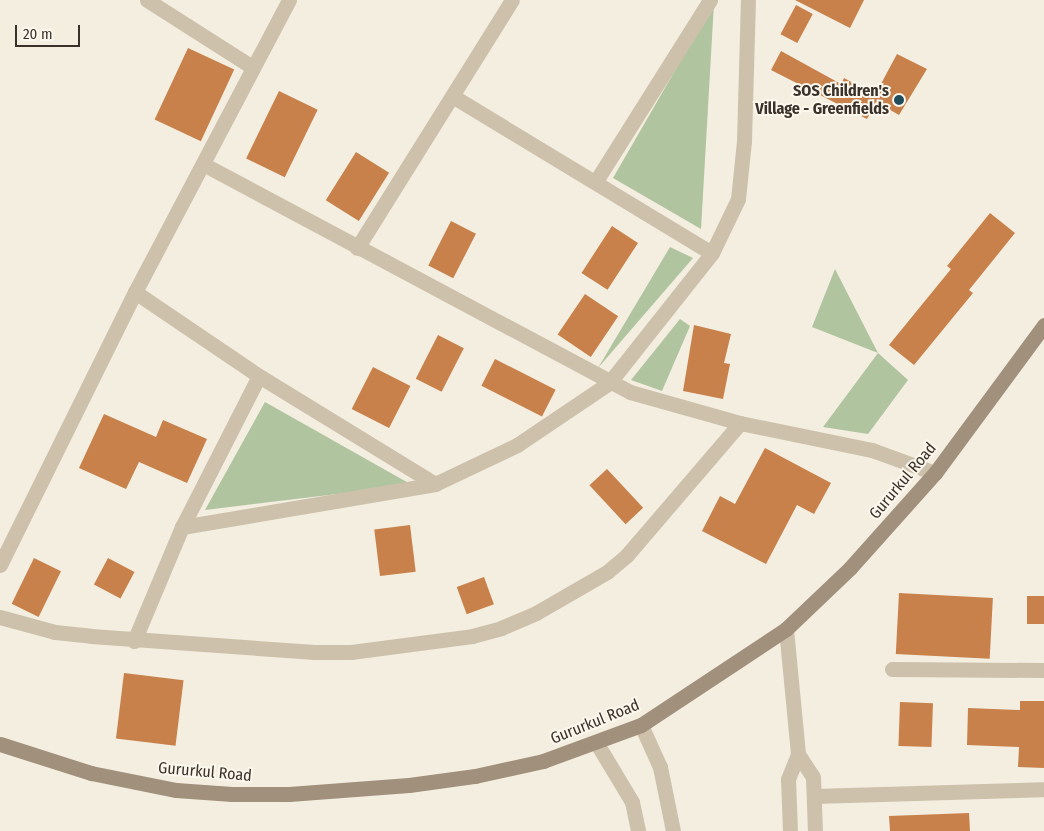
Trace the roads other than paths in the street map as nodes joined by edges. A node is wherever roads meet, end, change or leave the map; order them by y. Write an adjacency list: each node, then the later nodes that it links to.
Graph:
1 (147, 0): 6 (street)
2 (289, 0): 6 (street)
3 (512, 0): 7 (street)
4 (710, 0): 9 (street)
5 (748, 0): 11 (street)
6 (252, 67): 8 (street)
7 (454, 97): 9 (street); 10 (street)
8 (203, 164): 10 (street); 12 (street)
9 (596, 181): 11 (street)
10 (357, 248): 15 (street)
11 (712, 253): 15 (street)
12 (135, 292): 14 (street); 20 (street)
13 (1044, 325): 17 (street, Gururkul Road)
14 (259, 376): 18 (street); 19 (street)
15 (609, 383): 16 (street); 18 (street)
16 (740, 423): 17 (street); 23 (street)
17 (935, 473): 22 (street, Gururkul Road)
18 (435, 484): 19 (street)
19 (182, 527): 23 (street)
20 (0, 565)
21 (0, 617): 23 (street)
22 (786, 629): 26 (street, Gururkul Road); 29 (street)
23 (134, 641)
24 (892, 669): 25 (street)
25 (1044, 670)
26 (641, 725): 27 (street, Gururkul Road); 33 (street)
27 (596, 742): 28 (street, Gururkul Road); 32 (street)
28 (0, 744)
29 (798, 754): 31 (street); 34 (street)
30 (1044, 789): 31 (street)
31 (814, 796): 35 (street)
32 (638, 831)
33 (673, 831)
34 (790, 831)
35 (815, 831)

